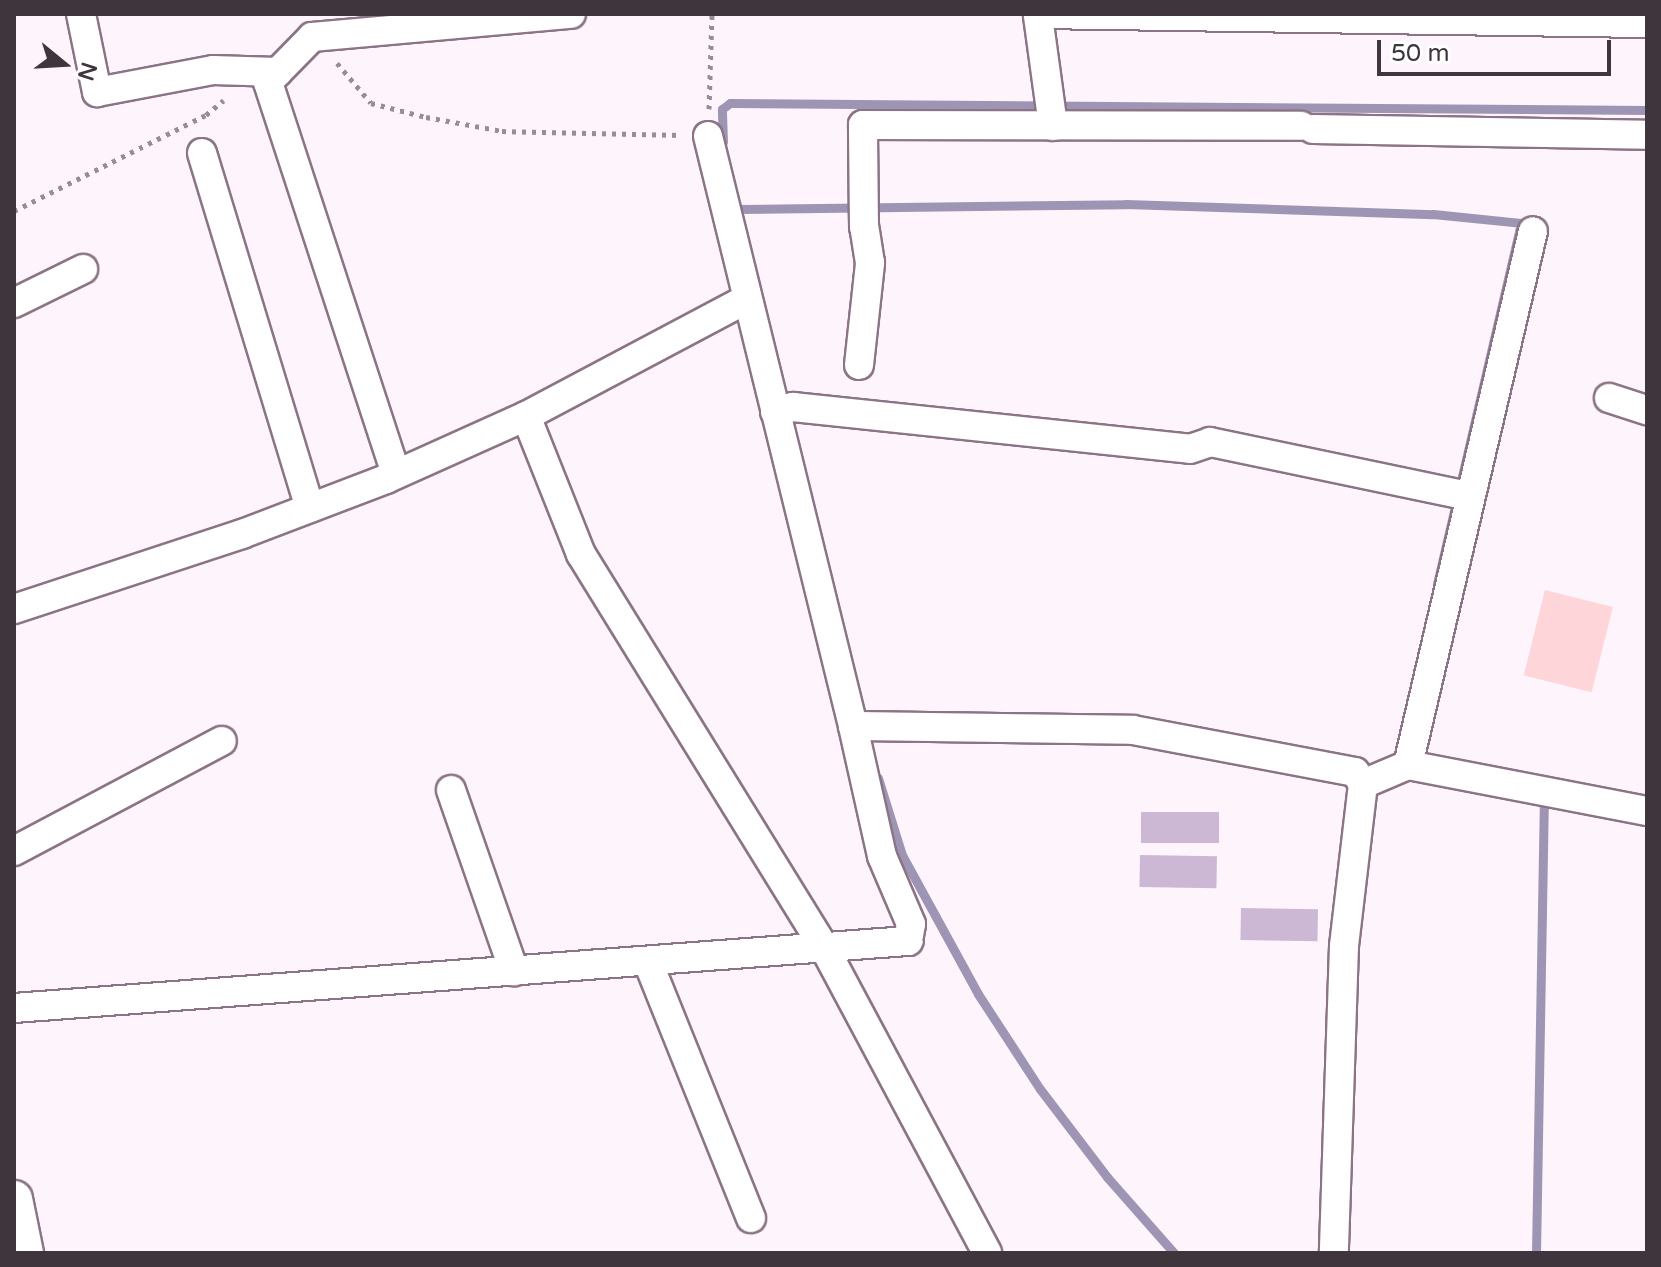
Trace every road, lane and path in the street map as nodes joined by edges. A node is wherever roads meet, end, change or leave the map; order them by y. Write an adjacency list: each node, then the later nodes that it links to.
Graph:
1 (81, 14): 11 (street)
2 (571, 14): 10 (street)
3 (712, 14): 14 (path)
4 (1038, 15): 5 (street); 12 (street)
5 (1155, 16): 6 (street)
6 (1301, 17): 7 (street)
7 (1449, 18): 8 (street)
8 (1605, 18): 9 (street)
9 (1647, 23)
10 (327, 35): 11 (street); 14 (path)
11 (273, 77): 16 (path); 26 (street)
12 (1051, 110): 13 (street); 21 (street)
13 (1647, 135)
14 (708, 136): 19 (street)
15 (202, 153): 28 (street)
16 (14, 211)
17 (1533, 231): 27 (street)
18 (83, 269): 20 (street)
19 (747, 299): 23 (street); 25 (street)
20 (14, 303)
21 (859, 365)
22 (1609, 398): 24 (street)
23 (782, 410): 27 (street); 30 (street)
24 (1647, 410)
25 (526, 416): 26 (street); 37 (street)
26 (396, 474): 28 (street)
27 (1459, 494): 32 (street)
28 (310, 508): 29 (street)
29 (14, 609)
30 (862, 726): 33 (street); 37 (street)
31 (222, 741): 36 (street)
32 (1408, 765): 33 (street); 35 (street)
33 (1363, 784): 45 (street)
34 (451, 790): 39 (street)
35 (1647, 811)
36 (14, 851)
37 (825, 949): 38 (street); 44 (street)
38 (648, 962): 39 (street); 42 (street)
39 (514, 971): 40 (street)
40 (14, 1008)
41 (14, 1199): 43 (street)
42 (751, 1218)
43 (25, 1253)
44 (987, 1253)
45 (1334, 1253)

